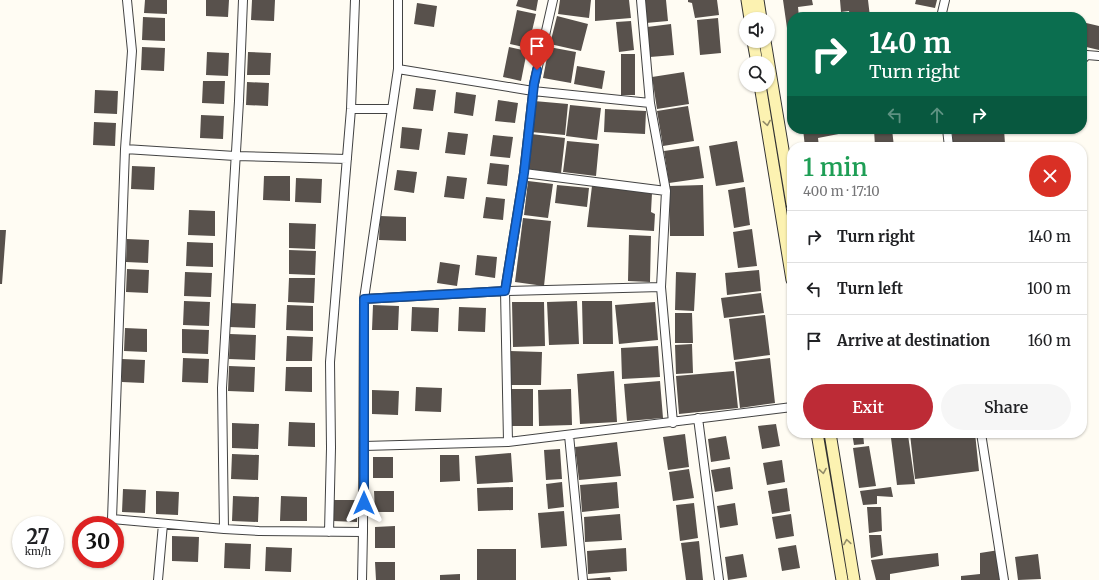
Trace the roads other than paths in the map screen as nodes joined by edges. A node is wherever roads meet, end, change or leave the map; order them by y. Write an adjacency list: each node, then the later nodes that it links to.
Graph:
1 (127, 0): 22 (street)
2 (243, 0): 23 (street)
3 (355, 0): 20 (street)
4 (398, 0): 16 (street)
5 (552, 0): 17 (street)
6 (642, 0): 19 (street)
7 (747, 0): 10 (main road)
8 (758, 0): 11 (main road)
9 (945, 0): 12 (street)
10 (749, 12)
11 (761, 12)
12 (942, 12)
13 (766, 48): 26 (main road)
14 (1087, 55): 15 (street)
15 (1099, 56)
16 (398, 69): 17 (street); 21 (street)
17 (533, 91): 19 (street); 25 (street)
18 (761, 92): 28 (main road, one-way to 28)
19 (650, 104): 27 (street)
20 (351, 109): 21 (street); 24 (street)
21 (391, 109): 31 (street)
22 (125, 148): 23 (street); 41 (street)
23 (235, 156): 24 (street); 42 (street)
24 (347, 160): 43 (street)
25 (524, 173): 27 (street); 30 (street)
26 (787, 174)
27 (666, 191): 29 (street)
28 (787, 250)
29 (661, 287): 30 (street); 34 (street)
30 (505, 291): 31 (street); 39 (street)
31 (364, 299): 40 (street)
32 (787, 408): 33 (street)
33 (698, 418): 34 (street); 48 (street)
34 (673, 423): 35 (street)
35 (568, 435): 39 (street); 47 (street)
36 (818, 438): 49 (main road, one-way to 49)
37 (831, 438): 50 (main road, one-way to 37)
38 (982, 438): 51 (street)
39 (508, 442): 40 (street)
40 (364, 446): 44 (street)
41 (163, 524): 42 (street); 45 (street)
42 (224, 529): 43 (street)
43 (329, 532): 44 (street)
44 (363, 532): 46 (street)
45 (158, 580)
46 (362, 580)
47 (583, 580)
48 (719, 580)
49 (842, 580)
50 (854, 580)
51 (1004, 580)

